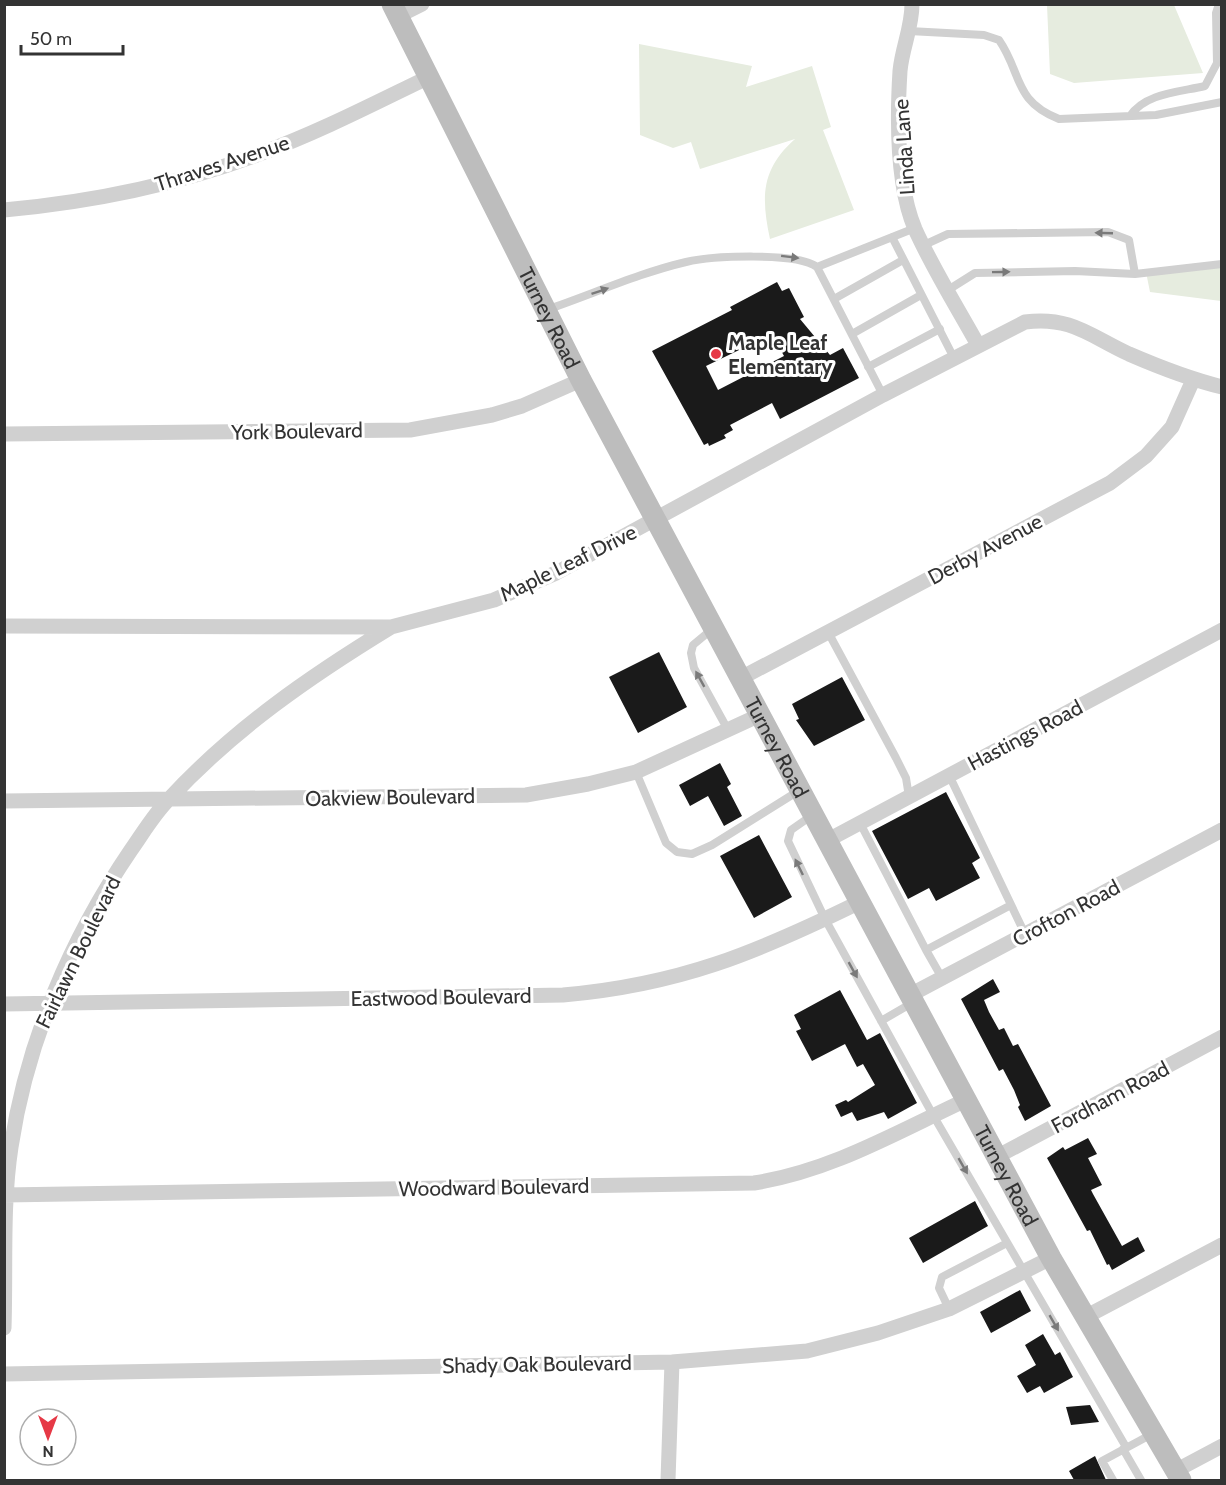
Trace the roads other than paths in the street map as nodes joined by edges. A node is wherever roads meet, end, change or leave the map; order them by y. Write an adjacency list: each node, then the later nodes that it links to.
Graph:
1 (422, 4): 4 (street)
2 (912, 4): 5 (street, Linda Lane)
3 (1219, 4): 8 (lane)
4 (395, 10): 6 (main road, Turney Road)
5 (909, 31): 8 (lane); 10 (street, Linda Lane)
6 (428, 78): 9 (street, Thraves Avenue); 20 (main road, Turney Road)
7 (1221, 102): 8 (lane)
8 (1130, 116)
9 (4, 210)
10 (915, 228): 11 (lane); 12 (street, Linda Lane)
11 (892, 237): 13 (lane); 15 (lane)
12 (924, 245): 16 (lane, one-way to 12); 17 (street, Linda Lane)
13 (903, 260): 18 (lane); 19 (lane)
14 (1221, 264): 16 (lane)
15 (817, 267): 19 (lane); 20 (lane, one-way to 15)
16 (1135, 274): 17 (lane, one-way to 16)
17 (948, 290): 23 (street, Linda Lane)
18 (921, 294): 21 (lane); 22 (lane)
19 (834, 299): 22 (lane)
20 (545, 310): 26 (main road, Turney Road)
21 (940, 329): 24 (lane); 25 (lane)
22 (852, 334): 25 (lane)
23 (978, 345): 24 (street, Maple Leaf Drive); 27 (street, Maple Leaf Drive)
24 (954, 358): 29 (street, Maple Leaf Drive)
25 (868, 367): 29 (lane)
26 (581, 380): 30 (street, York Boulevard); 31 (main road, Turney Road)
27 (1193, 380): 28 (street); 36 (street, Derby Avenue)
28 (1221, 387)
29 (883, 395): 31 (street, Maple Leaf Drive)
30 (4, 434)
31 (656, 519): 33 (street, Maple Leaf Drive); 34 (main road, Turney Road)
32 (4, 626): 33 (street, Maple Leaf Drive)
33 (391, 627): 44 (street, Fairlawn Boulevard)
34 (714, 628): 37 (main road, Turney Road); 39 (lane, one-way to 34)
35 (1221, 630): 41 (street, Hastings Road)
36 (828, 632): 37 (street, Derby Avenue); 43 (lane)
37 (741, 678): 38 (main road, Turney Road)
38 (760, 715): 39 (street, Oakview Boulevard); 42 (main road, Turney Road)
39 (728, 730): 40 (street, Oakview Boulevard)
40 (636, 772): 42 (lane); 44 (street, Oakview Boulevard)
41 (949, 775): 43 (street, Hastings Road); 51 (lane)
42 (801, 789): 46 (main road, Turney Road)
43 (909, 797): 47 (street, Hastings Road)
44 (168, 799): 45 (street, Oakview Boulevard); 57 (street, Fairlawn Boulevard)
45 (4, 801)
46 (815, 814): 49 (main road, Turney Road); 52 (lane, one-way to 46)
47 (860, 823): 49 (street, Hastings Road); 54 (lane)
48 (1221, 830): 53 (street, Crofton Road)
49 (828, 840): 50 (main road, Turney Road)
50 (860, 902): 52 (street, Eastwood Boulevard); 56 (main road, Turney Road)
51 (1011, 905): 53 (lane); 54 (lane)
52 (825, 919): 57 (street, Eastwood Boulevard); 59 (lane, one-way to 59)
53 (1025, 934): 55 (street, Crofton Road)
54 (926, 950): 55 (lane)
55 (942, 978): 56 (street, Crofton Road)
56 (912, 999): 59 (lane); 61 (main road, Turney Road)
57 (49, 1003): 58 (street, Eastwood Boulevard); 64 (street, Fairlawn Boulevard)
58 (4, 1004)
59 (881, 1021): 62 (lane)
60 (1221, 1037): 63 (street, Fordham Road)
61 (966, 1100): 62 (street, Woodward Boulevard); 63 (main road, Turney Road)
62 (933, 1115): 64 (street, Woodward Boulevard); 65 (lane, one-way to 65)
63 (998, 1156): 67 (main road, Turney Road)
64 (6, 1195): 71 (street, Fairlawn Boulevard)
65 (1007, 1244): 68 (lane); 69 (lane)
66 (1221, 1245): 70 (street)
67 (1052, 1258): 68 (street, Shady Oak Boulevard); 70 (main road, Turney Road)
68 (1024, 1272): 69 (street, Shady Oak Boulevard); 76 (lane, one-way to 76)
69 (949, 1309): 72 (street, Shady Oak Boulevard)
70 (1087, 1316): 74 (main road, Turney Road)
71 (4, 1328)
72 (672, 1362): 73 (street, Shady Oak Boulevard); 78 (street)
73 (4, 1374)
74 (1154, 1433): 76 (lane); 77 (main road, Turney Road)
75 (1221, 1446): 77 (street)
76 (1125, 1448): 79 (lane); 80 (lane)
77 (1178, 1476)
78 (668, 1480)
79 (1113, 1480)
80 (1141, 1480)

